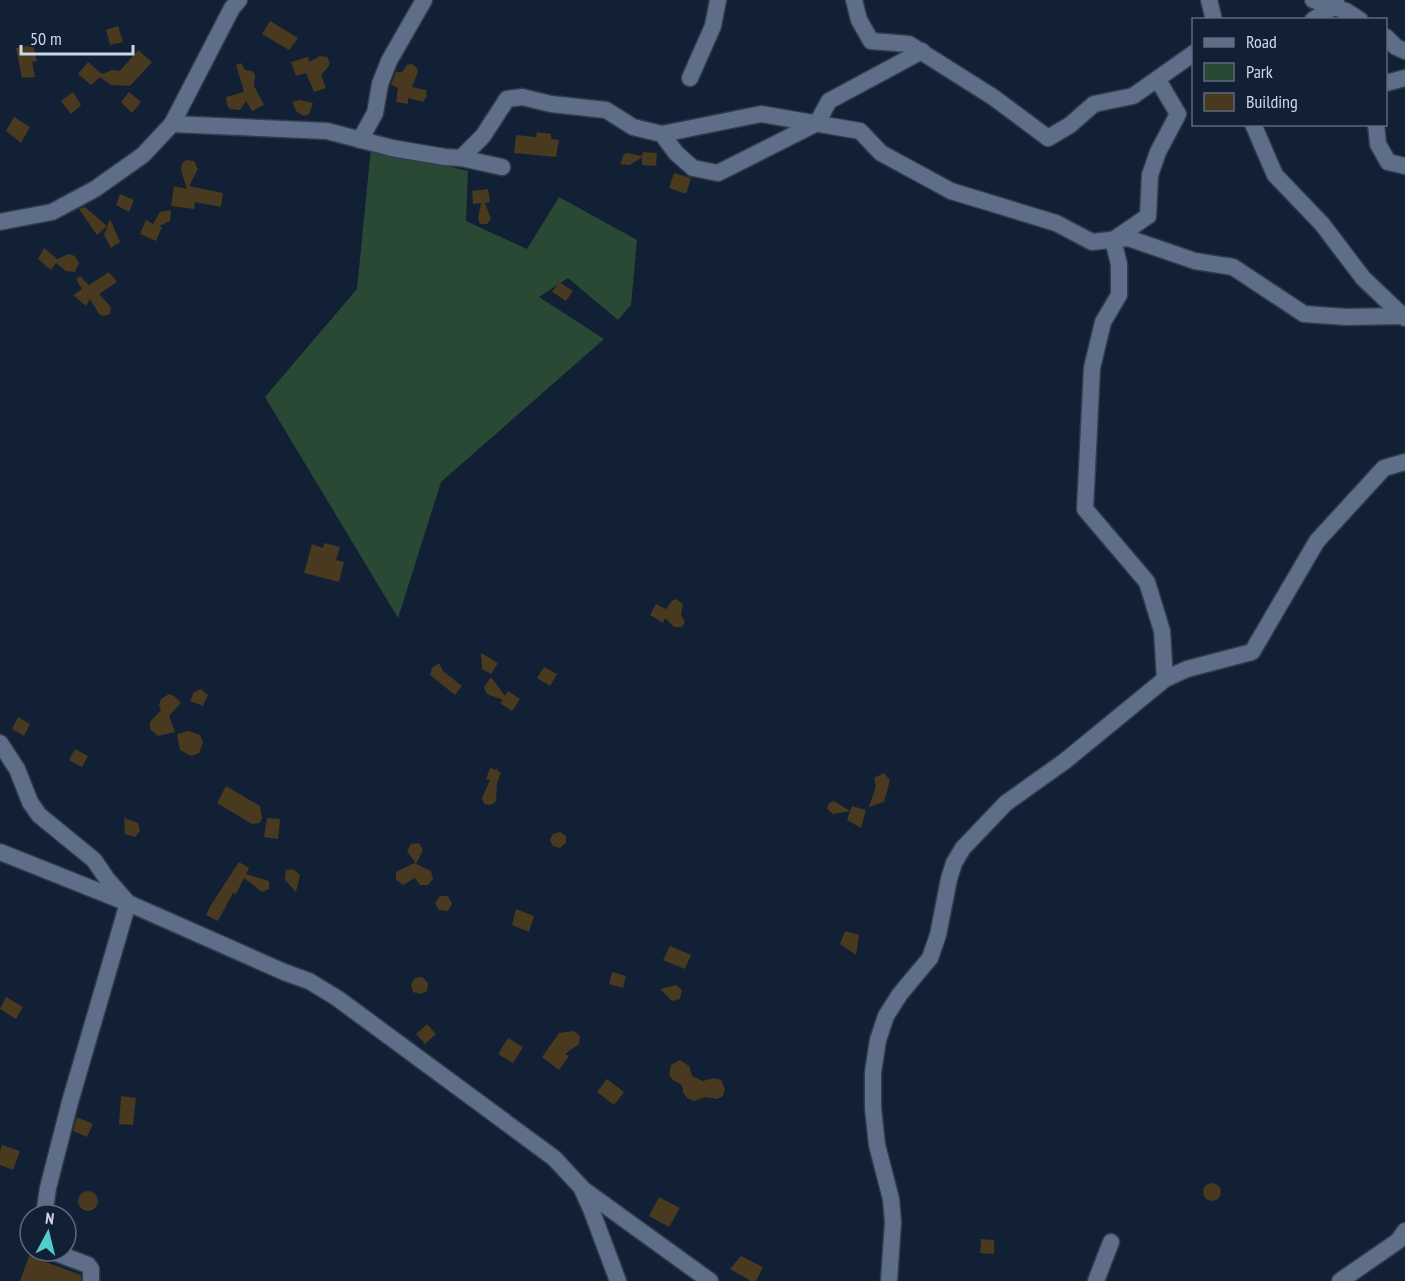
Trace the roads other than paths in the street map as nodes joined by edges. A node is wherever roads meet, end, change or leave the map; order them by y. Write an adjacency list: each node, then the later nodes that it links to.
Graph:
1 (239, 0): 20 (street)
2 (424, 0): 24 (street)
3 (718, 0): 15 (street)
4 (854, 0): 12 (street)
5 (1209, 0): 8 (street)
6 (1313, 0): 7 (street)
7 (1335, 3): 9 (street); 10 (street)
8 (1214, 18)
9 (1316, 18)
10 (1357, 18)
11 (1387, 38): 13 (street)
12 (922, 51): 17 (street); 19 (street)
13 (1405, 51)
14 (1192, 54): 17 (street)
15 (690, 78)
16 (1405, 78): 18 (street)
17 (1158, 80): 29 (street)
18 (1387, 83)
19 (817, 123): 23 (street); 23 (street); 29 (street)
20 (172, 124): 24 (street); 28 (street)
21 (1254, 126): 30 (street)
22 (1376, 126): 26 (street)
23 (662, 134): 25 (street)
24 (360, 140): 25 (street)
25 (461, 158): 27 (street)
26 (1405, 166)
27 (502, 167)
28 (0, 222)
29 (1113, 240): 30 (street); 32 (street)
30 (1405, 316)
31 (1405, 462): 32 (street)
32 (1165, 679): 44 (street)
33 (0, 743): 35 (street)
34 (0, 852): 35 (street)
35 (128, 903): 36 (street); 37 (street)
36 (581, 1187): 42 (street); 43 (street)
37 (46, 1203)
38 (1403, 1239): 46 (street)
39 (1111, 1242): 45 (street)
40 (78, 1261): 41 (street)
41 (91, 1281)
42 (618, 1281)
43 (710, 1281)
44 (889, 1281)
45 (1096, 1281)
46 (1340, 1281)

